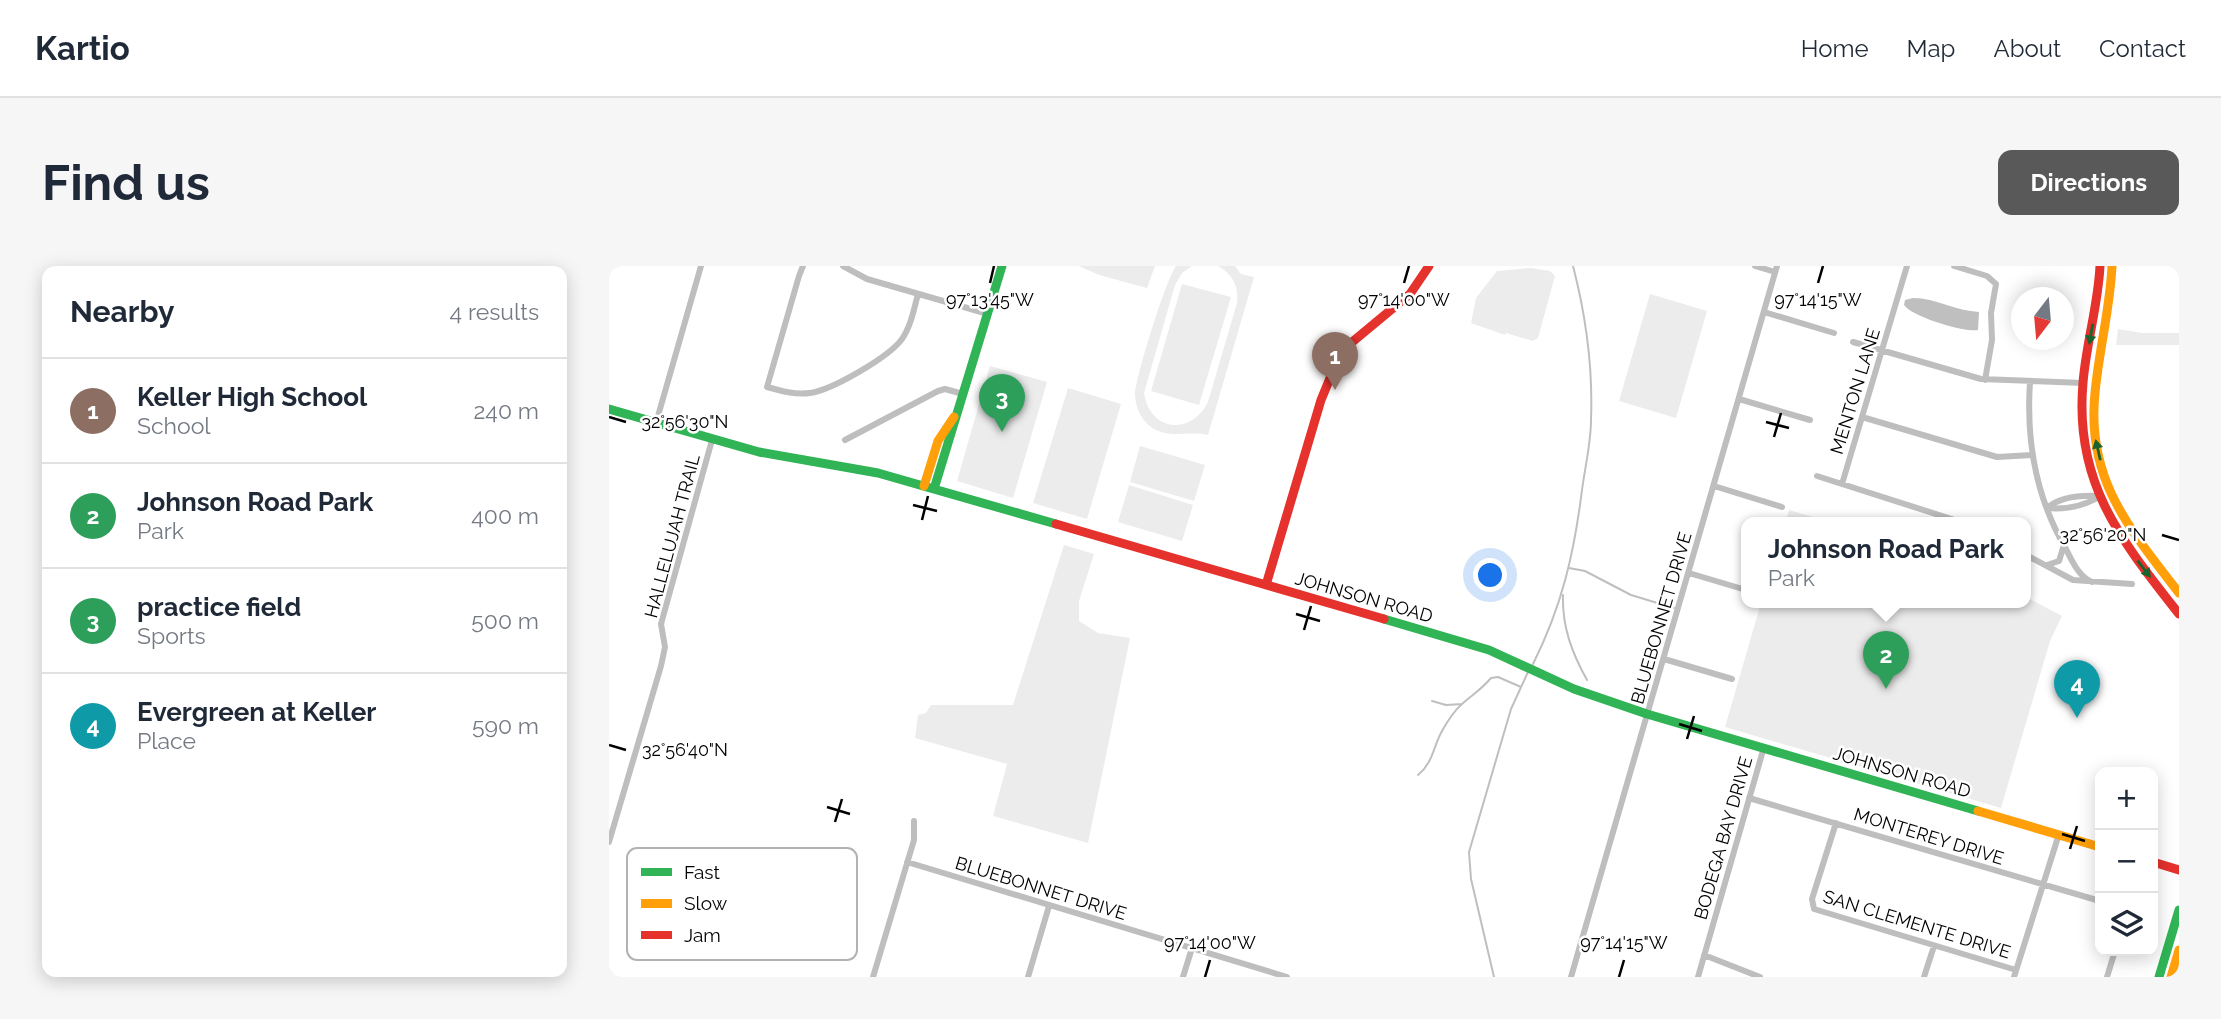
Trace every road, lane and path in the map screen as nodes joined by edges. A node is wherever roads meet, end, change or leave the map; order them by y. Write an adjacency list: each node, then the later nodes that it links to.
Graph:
1 (701, 266): 27 (street)
2 (803, 266): 12 (street)
3 (843, 266): 12 (street)
4 (1002, 266): 14 (main road)
5 (1429, 266): 47 (main road)
6 (1755, 266): 11 (street)
7 (1907, 266): 17 (street, MENTON LANE)
8 (1954, 266): 18 (street)
9 (2100, 266): 20 (main road, one-way to 20)
10 (2112, 266): 36 (main road, one-way to 10)
11 (1776, 269): 13 (street, BLUEBONNET DRIVE)
12 (918, 294): 14 (street)
13 (1764, 312): 15 (street); 22 (street, BLUEBONNET DRIVE)
14 (988, 314): 21 (main road)
15 (1834, 333)
16 (1853, 342): 17 (street)
17 (1882, 350): 18 (street); 25 (street, MENTON LANE)
18 (1985, 380): 19 (street)
19 (2030, 382): 20 (street); 30 (street)
20 (2083, 383): 37 (main road)
21 (963, 394): 24 (main road); 29 (street)
22 (1739, 399): 26 (street); 34 (street, BLUEBONNET DRIVE)
23 (609, 410): 27 (main road, JOHNSON ROAD)
24 (957, 413): 33 (main road); 35 (main road)
25 (1862, 417): 30 (street); 32 (street, MENTON LANE)
26 (1810, 420)
27 (656, 423): 28 (main road, JOHNSON ROAD)
28 (712, 440): 33 (main road, JOHNSON ROAD); 59 (street, HALLELUJAH TRAIL)
29 (845, 440)
30 (2032, 455): 39 (street)
31 (1817, 476): 32 (street)
32 (1842, 484): 40 (street)
33 (924, 486): 35 (main road, JOHNSON ROAD)
34 (1714, 486): 38 (street); 44 (street, BLUEBONNET DRIVE)
35 (934, 489): 47 (main road, JOHNSON ROAD)
36 (2110, 492): 37 (street); 49 (main road)
37 (2099, 496): 39 (street); 50 (main road, one-way to 50)
38 (1782, 507)
39 (2047, 508): 41 (street)
40 (1945, 517)
41 (2061, 543): 43 (street); 45 (street)
42 (2031, 558): 43 (street)
43 (2042, 563): 45 (street)
44 (1689, 573): 48 (street); 51 (street, BLUEBONNET DRIVE)
45 (2092, 582): 46 (street)
46 (2132, 584)
47 (1266, 585): 53 (main road, JOHNSON ROAD)
48 (1741, 589)
49 (2179, 593)
50 (2179, 614)
51 (1664, 659): 52 (street); 53 (street, BLUEBONNET DRIVE)
52 (1732, 679)
53 (1647, 714): 54 (main road, JOHNSON ROAD); 78 (street, BLUEBONNET DRIVE)
54 (1764, 747): 55 (street, BODEGA BAY DRIVE); 58 (main road, JOHNSON ROAD)
55 (1749, 798): 57 (street, MONTEREY DRIVE); 71 (street, BODEGA BAY DRIVE)
56 (914, 821): 61 (street)
57 (1836, 823): 64 (street, MONTEREY DRIVE); 68 (street, SAN CLEMENTE DRIVE)
58 (2059, 834): 60 (main road, JOHNSON ROAD); 64 (street)
59 (609, 842)
60 (2095, 845)
61 (907, 862): 66 (street, BLUEBONNET DRIVE); 74 (street)
62 (2158, 864): 63 (main road)
63 (2179, 870)
64 (2043, 885): 65 (street, MONTEREY DRIVE); 73 (street)
65 (2095, 900)
66 (1049, 906): 69 (street, BLUEBONNET DRIVE); 75 (street)
67 (2179, 911): 83 (main road)
68 (1934, 946): 73 (street, SAN CLEMENTE DRIVE); 81 (street)
69 (1192, 948): 76 (street); 77 (street, BLUEBONNET DRIVE)
70 (2179, 950): 84 (main road)
71 (1704, 955): 79 (street, BODEGA BAY DRIVE); 80 (street)
72 (2113, 956): 82 (street)
73 (2015, 974)
74 (873, 977)
75 (1028, 977)
76 (1183, 977)
77 (1287, 977)
78 (1571, 977)
79 (1698, 977)
80 (1760, 977)
81 (1924, 977)
82 (2107, 977)
83 (2159, 977)
84 (2171, 977)

